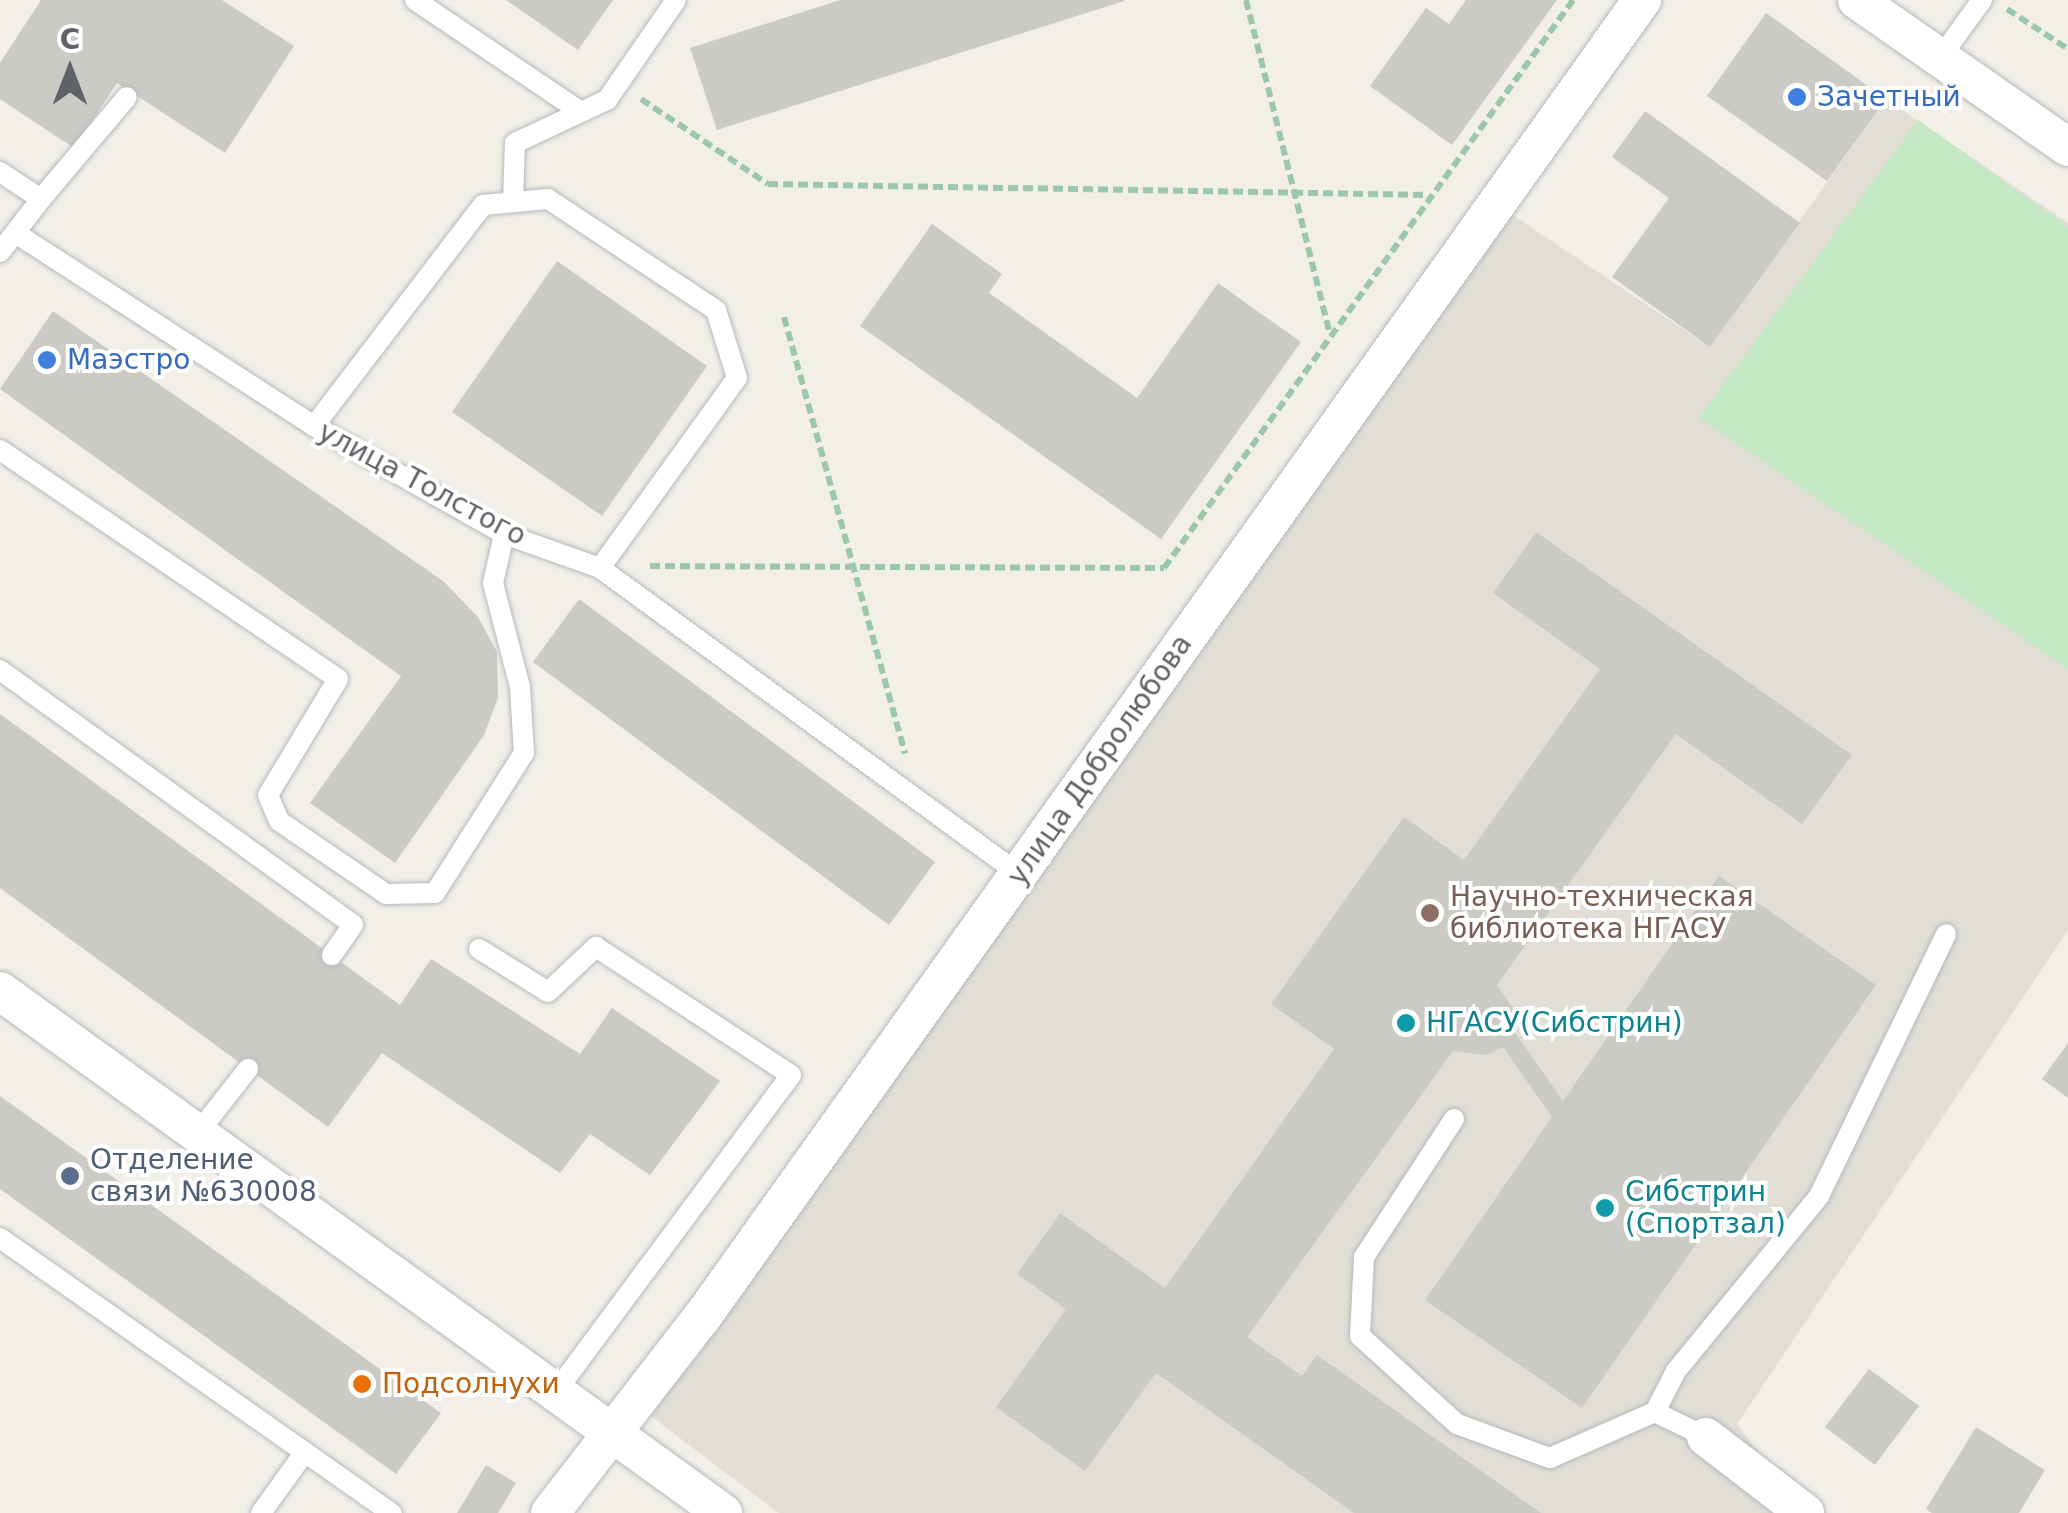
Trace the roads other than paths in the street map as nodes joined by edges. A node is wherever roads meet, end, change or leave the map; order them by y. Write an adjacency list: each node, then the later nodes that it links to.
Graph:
1 (415, 0): 8 (lane)
2 (676, 0): 8 (lane)
3 (1642, 0): 20 (street, улица Добролюбова)
4 (1858, 0): 6 (street)
5 (1982, 0): 6 (lane)
6 (1940, 58): 9 (street)
7 (128, 97): 11 (lane)
8 (581, 112): 12 (lane)
9 (2068, 147)
10 (0, 172): 11 (lane)
11 (40, 199): 13 (lane)
12 (512, 202): 15 (lane); 18 (lane)
13 (17, 234): 14 (lane); 15 (lane, улица Толстого)
14 (0, 252)
15 (314, 426): 17 (lane, улица Толстого)
16 (0, 450): 17 (lane)
17 (504, 534): 18 (lane, улица Толстого)
18 (600, 568): 20 (lane, улица Толстого)
19 (0, 670): 23 (lane)
20 (1019, 874): 31 (street, улица Добролюбова)
21 (1946, 934): 30 (lane)
22 (479, 950): 29 (lane)
23 (332, 956)
24 (0, 991): 27 (street)
25 (248, 1068): 27 (lane)
26 (1454, 1120): 30 (lane)
27 (198, 1134): 29 (street)
28 (0, 1238): 33 (lane)
29 (555, 1393): 31 (street)
30 (1655, 1412): 32 (lane)
31 (608, 1430): 36 (street, улица Добролюбова); 37 (street)
32 (1706, 1437): 38 (street)
33 (305, 1452): 34 (lane); 35 (lane)
34 (260, 1513)
35 (392, 1513)
36 (550, 1513)
37 (723, 1513)
38 (1805, 1513)

